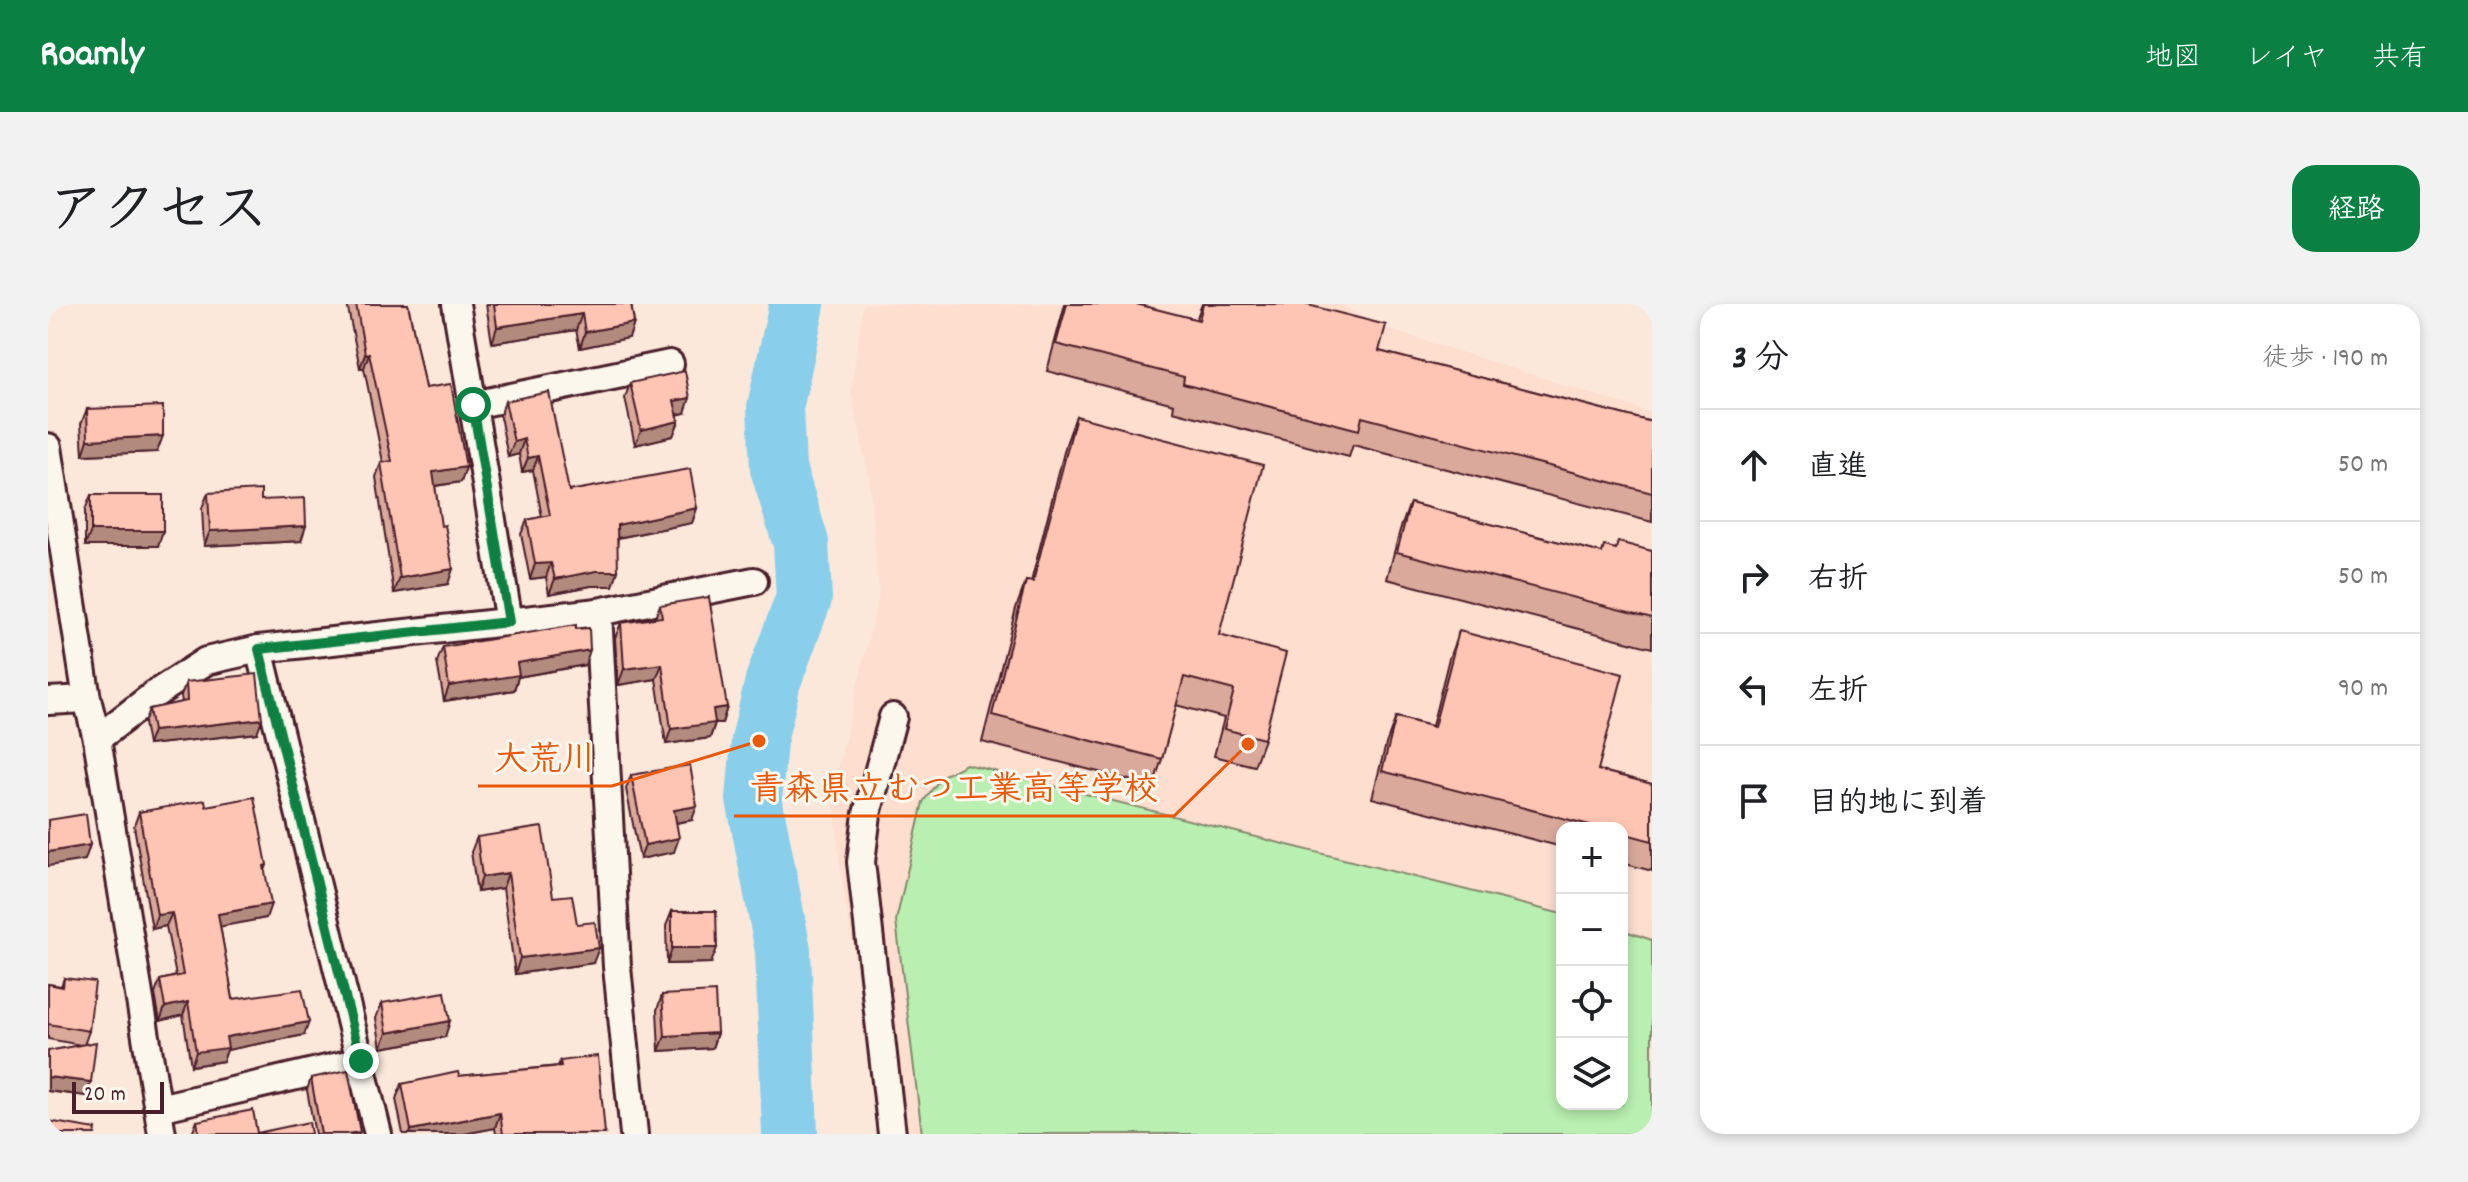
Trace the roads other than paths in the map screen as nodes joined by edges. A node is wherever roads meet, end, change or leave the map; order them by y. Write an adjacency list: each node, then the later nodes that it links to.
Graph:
1 (456, 304): 3 (street)
2 (670, 364): 3 (street)
3 (473, 405): 7 (street)
4 (48, 447): 9 (street)
5 (754, 581): 6 (street)
6 (598, 612): 7 (street); 17 (street)
7 (509, 622): 8 (street)
8 (259, 649): 12 (street); 13 (street)
9 (87, 699): 10 (street); 12 (street)
10 (48, 701)
11 (893, 717): 18 (street)
12 (97, 739): 14 (street)
13 (361, 1061): 14 (street); 16 (street)
14 (159, 1108): 15 (street)
15 (162, 1134)
16 (378, 1134)
17 (634, 1134)
18 (892, 1134)

